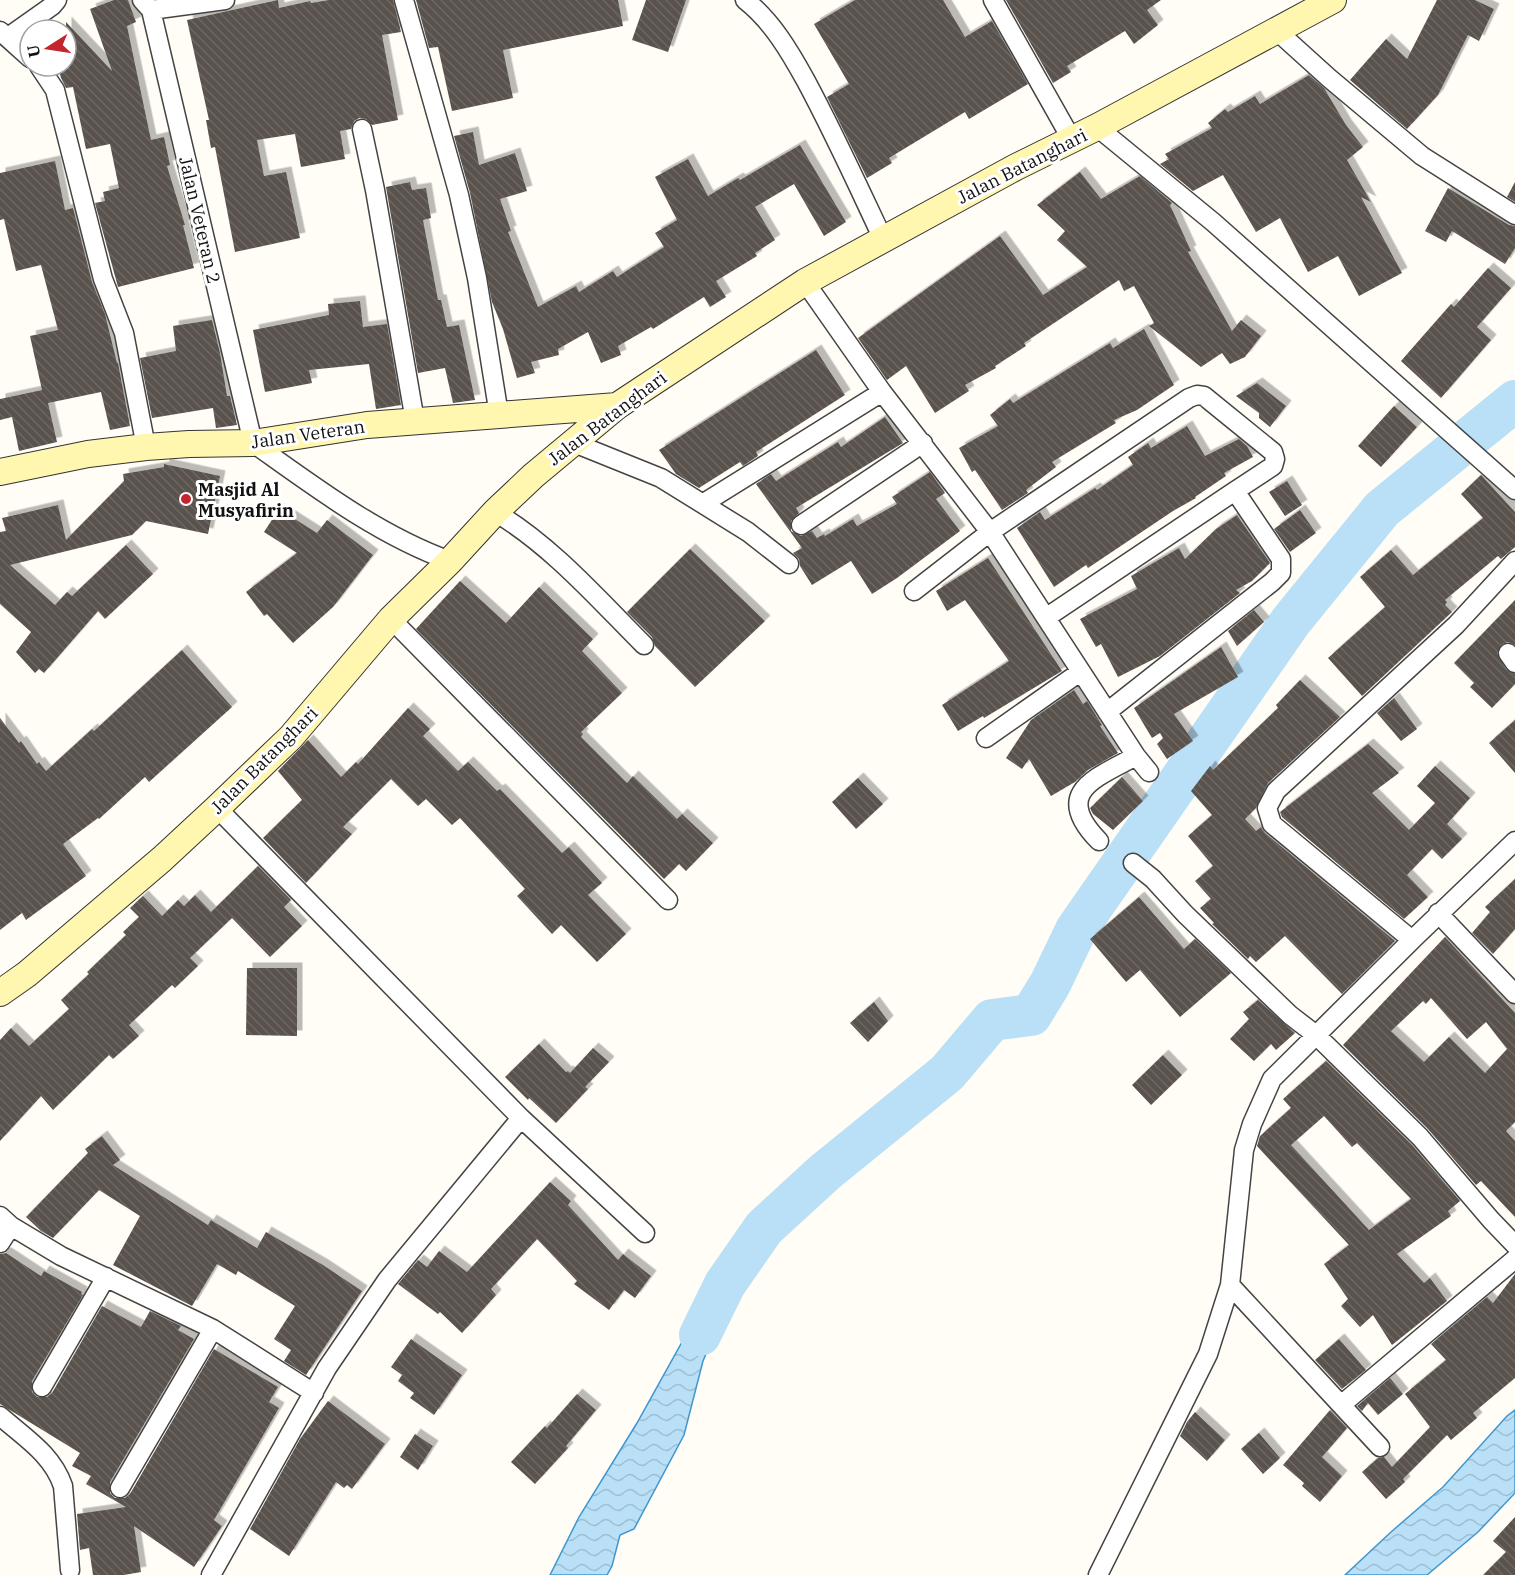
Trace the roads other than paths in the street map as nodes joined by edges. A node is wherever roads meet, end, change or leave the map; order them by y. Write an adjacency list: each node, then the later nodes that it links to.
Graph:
1 (57, 0): 10 (street)
2 (225, 0): 7 (street)
3 (404, 0): 21 (street)
4 (745, 0): 17 (street)
5 (993, 0): 15 (street)
6 (1333, 0): 9 (street, Jalan Batanghari)
7 (195, 2): 8 (street)
8 (146, 5): 24 (street, Jalan Veteran 2)
9 (1277, 31): 13 (street, Jalan Batanghari); 16 (street)
10 (4, 34): 11 (street)
11 (18, 47)
12 (47, 78): 26 (street)
13 (1097, 127): 15 (street, Jalan Batanghari); 28 (street)
14 (362, 129): 22 (street)
15 (1072, 140): 17 (street, Jalan Batanghari)
16 (1515, 215)
17 (883, 239): 18 (street, Jalan Batanghari)
18 (805, 282): 19 (street); 20 (street, Jalan Batanghari)
19 (882, 392): 25 (street); 30 (street)
20 (617, 406): 21 (street, Jalan Veteran); 23 (street, Jalan Batanghari)
21 (499, 415): 22 (street, Jalan Veteran)
22 (414, 421): 24 (street, Jalan Veteran)
23 (574, 442): 30 (street); 31 (street, Jalan Batanghari)
24 (253, 443): 26 (street, Jalan Veteran); 34 (street)
25 (922, 443): 32 (street); 33 (street)
26 (146, 447): 27 (street, Jalan Veteran)
27 (0, 472)
28 (1515, 490)
29 (1235, 491): 33 (street); 38 (street); 42 (street)
30 (704, 503): 36 (street)
31 (495, 512): 34 (street, Jalan Batanghari); 40 (street)
32 (801, 525)
33 (990, 532): 37 (street); 38 (street)
34 (450, 561): 39 (street, Jalan Batanghari)
35 (1515, 561): 52 (street)
36 (789, 564)
37 (914, 591)
38 (1047, 617): 41 (street)
39 (391, 619): 46 (street, Jalan Batanghari); 50 (street)
40 (644, 645)
41 (1080, 672): 42 (street); 43 (street)
42 (1107, 712): 44 (street)
43 (986, 738)
44 (1136, 756): 45 (street); 47 (street)
45 (1149, 772)
46 (217, 808): 53 (street, Jalan Batanghari); 56 (street)
47 (1099, 841)
48 (1513, 847): 51 (street)
49 (1133, 863): 55 (street)
50 (668, 900)
51 (1438, 913): 52 (street); 54 (street)
52 (1412, 940): 55 (street)
53 (0, 993)
54 (1515, 994)
55 (1316, 1035): 60 (street); 63 (street)
56 (521, 1118): 58 (street); 66 (street)
57 (5, 1221): 59 (street); 62 (street)
58 (645, 1233)
59 (0, 1242)
60 (1515, 1245)
61 (1515, 1259): 67 (street)
62 (106, 1276): 64 (street); 65 (street)
63 (1230, 1285): 67 (street); 73 (street)
64 (213, 1329): 66 (street); 70 (street)
65 (42, 1387)
66 (314, 1393): 72 (street)
67 (1341, 1405): 69 (street)
68 (0, 1416): 71 (street)
69 (1380, 1447)
70 (120, 1488)
71 (70, 1570)
72 (211, 1575)
73 (1098, 1575)

